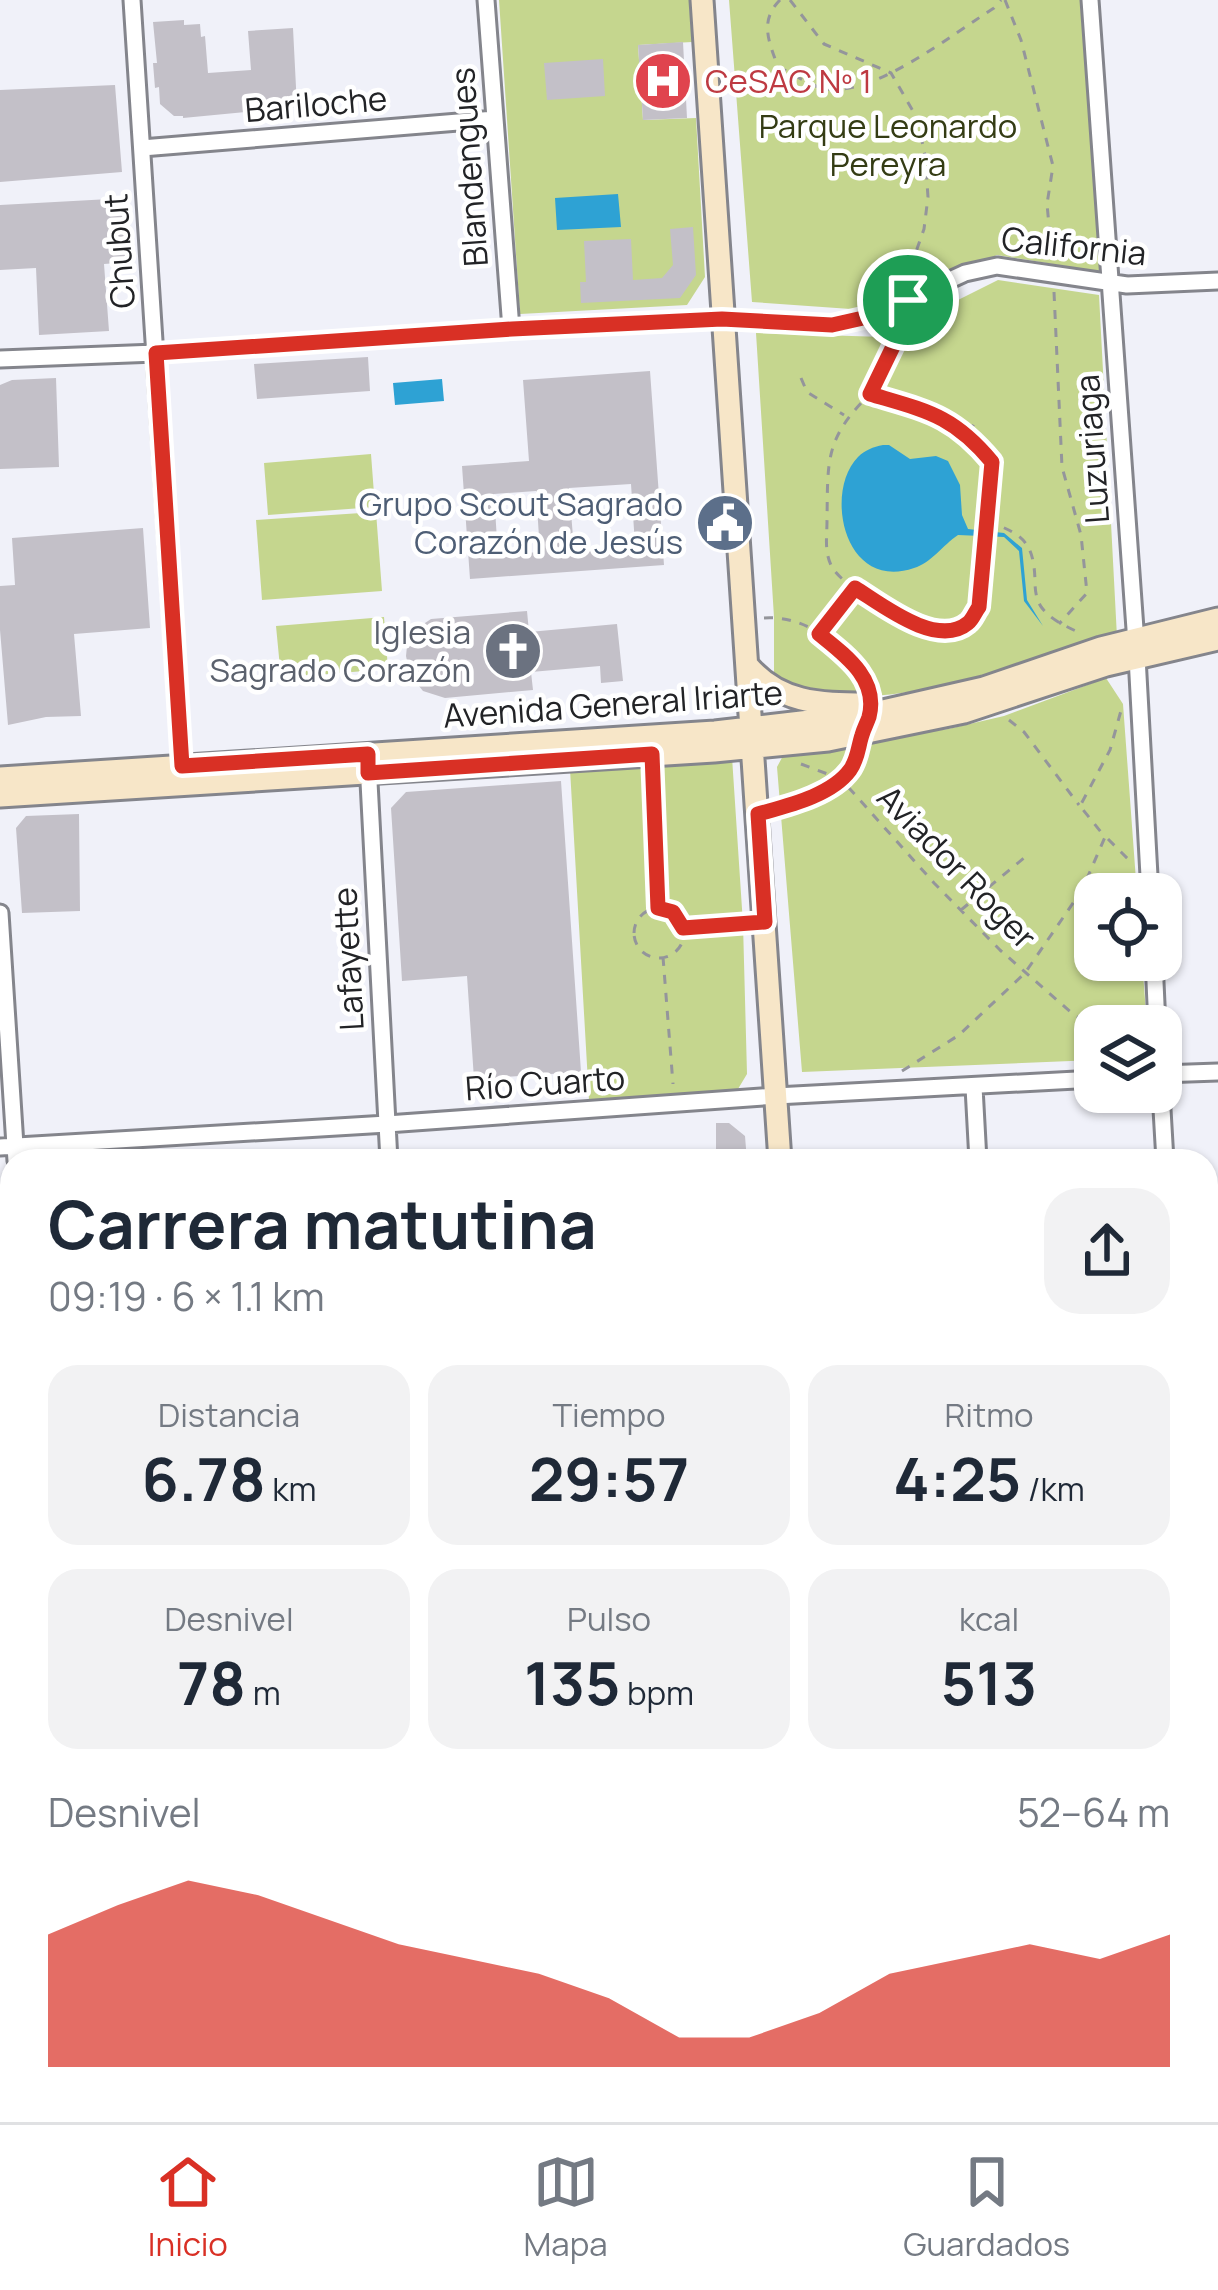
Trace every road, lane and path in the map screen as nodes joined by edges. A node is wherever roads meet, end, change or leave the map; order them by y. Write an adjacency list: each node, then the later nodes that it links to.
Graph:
1 (132, 0): 10 (street, Chubut)
2 (486, 0): 9 (street, Blandengues)
3 (702, 0): 15 (main road)
4 (780, 0): 8 (path)
5 (790, 0): 8 (path)
6 (1003, 0): 8 (path); 11 (path)
7 (1090, 0): 13 (street, Luzuriaga)
8 (891, 74): 14 (path)
9 (495, 119): 10 (street, Bariloche); 16 (street, Blandengues)
10 (142, 148): 17 (street, Chubut)
11 (1053, 273): 13 (street, California); 14 (street, California); 28 (path)
12 (1218, 281): 13 (street, California)
13 (1110, 283): 32 (street, Luzuriaga)
14 (908, 300): 15 (street, California); 20 (path)
15 (722, 319): 16 (street, California); 27 (main road)
16 (512, 329): 17 (street, California)
17 (156, 353): 18 (street, California); 42 (street, Chubut)
18 (0, 359)
19 (801, 378): 21 (path)
20 (870, 394): 21 (path); 23 (path)
21 (847, 417): 25 (path)
22 (976, 418): 23 (path)
23 (969, 435): 24 (path)
24 (985, 522): 25 (path); 28 (path)
25 (855, 588): 29 (path)
26 (1218, 619): 32 (main road, Avenida General Iriarte)
27 (745, 620): 29 (path); 33 (main road)
28 (1059, 624): 31 (path)
29 (819, 634): 35 (path)
30 (1218, 639): 32 (main road, Avenida General Iriarte)
31 (1101, 648): 32 (main road, Avenida General Iriarte); 34 (main road, Avenida General Iriarte)
32 (1137, 658): 36 (main road, Avenida General Iriarte); 46 (path); 50 (street, Luzuriaga)
33 (747, 665): 35 (main road); 38 (main road)
34 (932, 701): 35 (main road); 38 (main road, Avenida General Iriarte)
35 (870, 704)
36 (991, 705): 37 (main road, Avenida General Iriarte); 46 (path)
37 (862, 732): 39 (main road, Avenida General Iriarte); 44 (path)
38 (752, 738): 39 (main road, Avenida General Iriarte); 40 (main road, Avenida General Iriarte); 41 (main road, Avenida General Iriarte); 47 (main road)
39 (786, 744): 44 (path, Aviador Roger)
40 (652, 754): 41 (main road, Avenida General Iriarte); 52 (path)
41 (368, 764): 42 (main road, Avenida General Iriarte); 68 (street, Lafayette)
42 (182, 776): 43 (main road, Avenida General Iriarte); 45 (main road, Avenida General Iriarte)
43 (0, 778)
44 (842, 779): 47 (path); 53 (path, Aviador Roger)
45 (0, 796)
46 (1080, 806): 48 (path)
47 (758, 814): 55 (main road)
48 (1105, 837): 50 (path); 58 (path)
49 (1024, 858): 53 (path)
50 (1149, 867): 51 (street, Luzuriaga)
51 (1149, 873)
52 (658, 908): 56 (path); 57 (path)
53 (961, 910): 58 (path, Aviador Roger)
54 (0, 914): 69 (street)
55 (765, 922): 56 (path); 65 (main road)
56 (683, 928): 57 (path)
57 (663, 957): 66 (path)
58 (1025, 973): 59 (path, Aviador Roger); 62 (path)
59 (1074, 1015)
60 (1218, 1072): 61 (street)
61 (1182, 1074)
62 (893, 1076)
63 (1074, 1080): 64 (street, Río Cuarto)
64 (974, 1087): 65 (street, Río Cuarto); 73 (street)
65 (776, 1096): 66 (street, Río Cuarto); 72 (main road)
66 (674, 1104): 68 (street, Río Cuarto)
67 (1163, 1113): 74 (street)
68 (387, 1124): 70 (street, Río Cuarto); 71 (street, Lafayette)
69 (10, 1149)
70 (38, 1149)
71 (388, 1149)
72 (779, 1149)
73 (977, 1149)
74 (1165, 1149)

